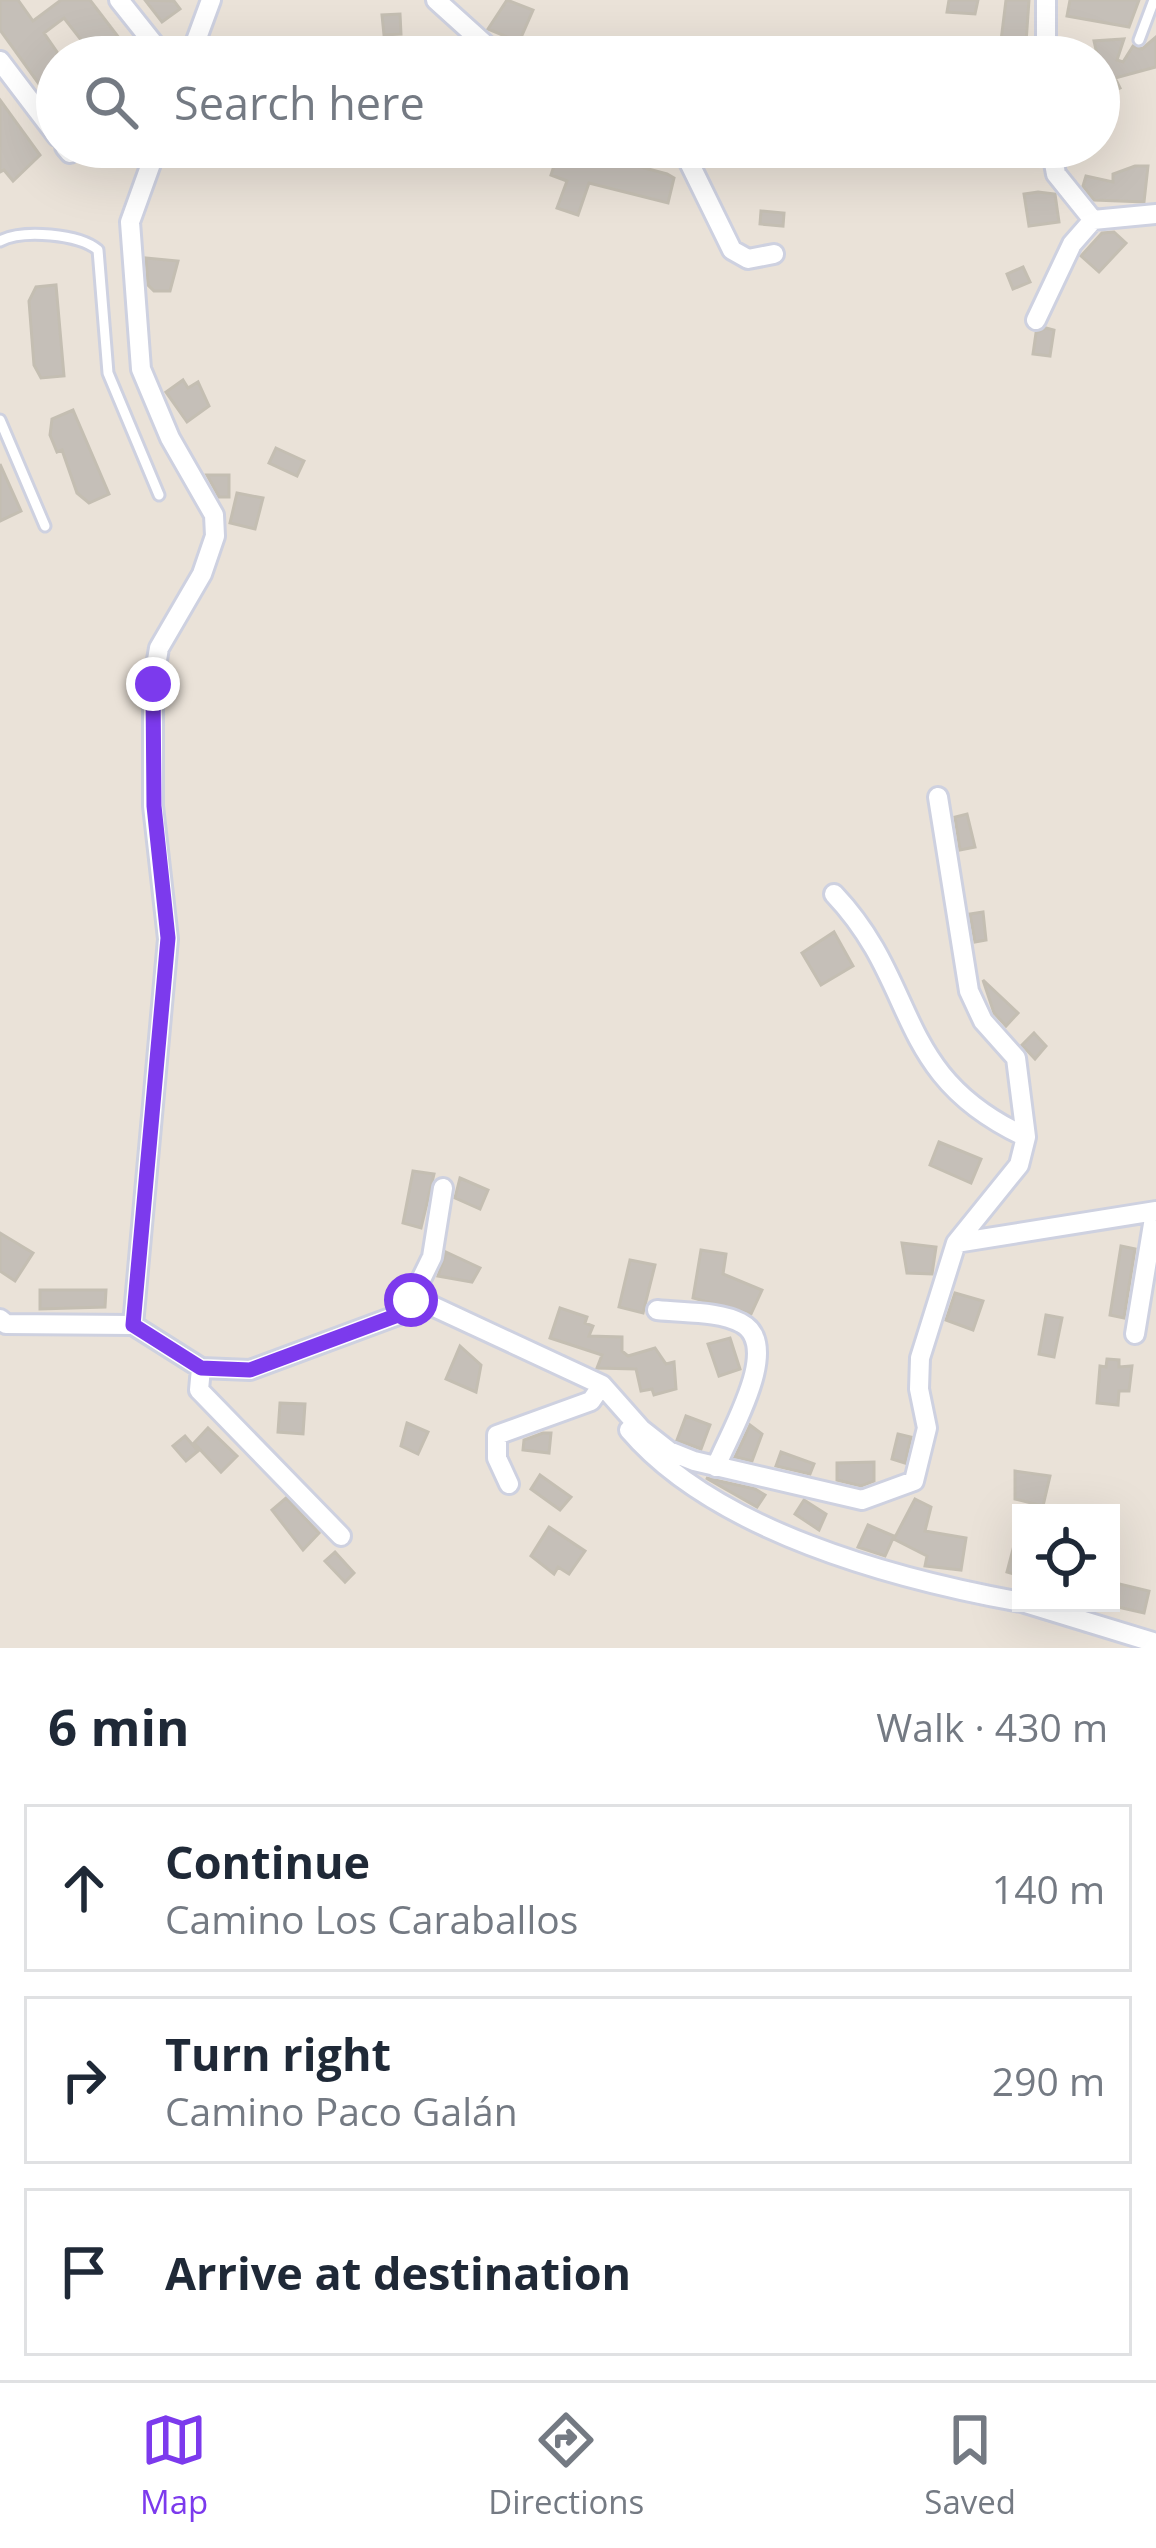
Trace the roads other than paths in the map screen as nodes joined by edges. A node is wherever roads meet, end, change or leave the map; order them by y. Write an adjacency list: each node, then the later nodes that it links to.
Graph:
1 (119, 0): 6 (street)
2 (211, 0): 7 (street)
3 (436, 0): 8 (street)
4 (1046, 0): 9 (street)
5 (1154, 0): 10 (lane)
6 (148, 36)
7 (198, 36)
8 (476, 36)
9 (1046, 36)
10 (1139, 40)
11 (0, 61): 12 (street)
12 (36, 108)
13 (149, 168): 32 (street)
14 (692, 168): 19 (street)
15 (1055, 168): 17 (street)
16 (1156, 214): 17 (street)
17 (1093, 220): 20 (street)
18 (0, 241): 22 (lane)
19 (774, 254)
20 (1036, 320)
21 (0, 420): 23 (lane)
22 (159, 495)
23 (45, 526)
24 (938, 797): 26 (street)
25 (834, 894): 26 (street)
26 (1026, 1137): 29 (street)
27 (443, 1188): 30 (street)
28 (1151, 1215): 29 (street); 34 (street)
29 (956, 1243): 37 (street)
30 (417, 1308): 35 (street); 36 (street)
31 (658, 1310): 37 (street)
32 (133, 1325): 33 (street); 35 (street)
33 (2, 1326)
34 (1135, 1334)
35 (201, 1368): 39 (street)
36 (608, 1390): 37 (street); 38 (street); 40 (street)
37 (716, 1467)
38 (508, 1484)
39 (341, 1536)
40 (1012, 1601)
41 (1053, 1612): 42 (street)
42 (1156, 1643)

